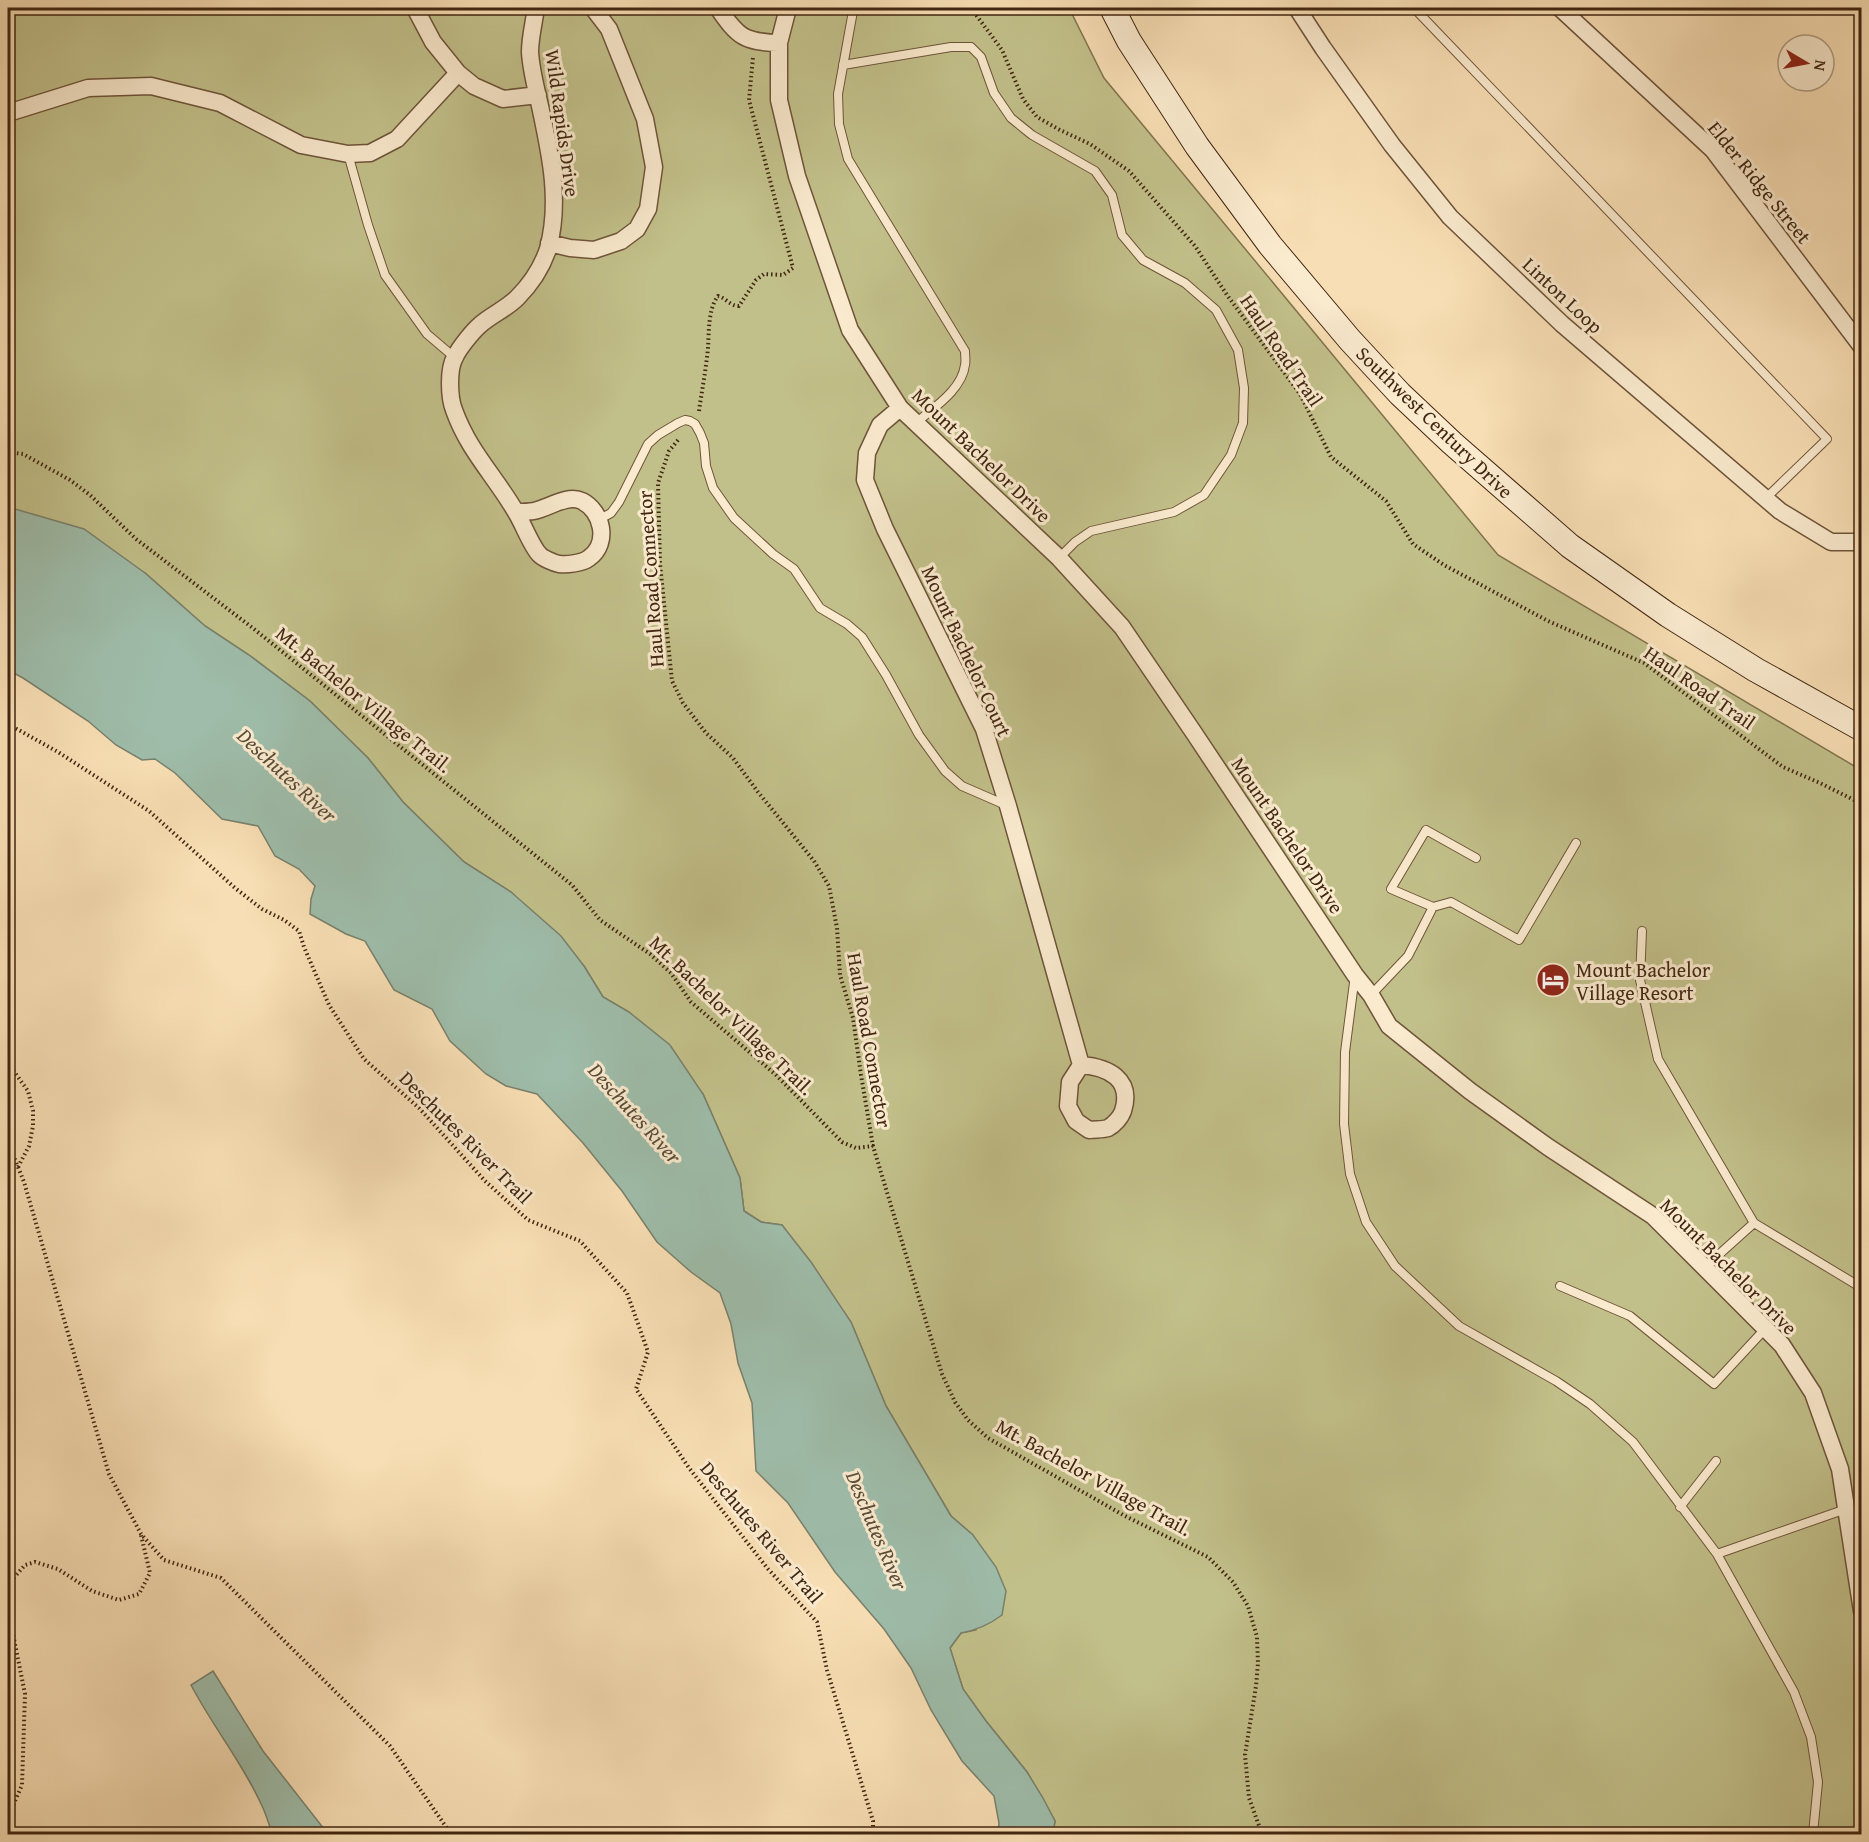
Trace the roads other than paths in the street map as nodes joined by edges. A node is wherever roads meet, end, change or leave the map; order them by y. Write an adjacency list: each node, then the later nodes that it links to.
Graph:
1 (415, 8): 13 (street)
2 (536, 8): 14 (street, Wild Rapids Drive)
3 (593, 8): 17 (street)
4 (718, 8): 11 (street)
5 (788, 8): 11 (street, Mount Bachelor Drive)
6 (1112, 8): 27 (main road, Southwest Century Drive)
7 (1414, 8): 22 (lane)
8 (1560, 8): 18 (street, Elder Ridge Street)
9 (1303, 10): 22 (street, Linton Loop)
10 (853, 11): 12 (lane)
11 (779, 43): 20 (street, Mount Bachelor Drive)
12 (843, 65): 21 (lane); 26 (lane)
13 (458, 73): 14 (street); 16 (street)
14 (538, 94): 17 (street, Wild Rapids Drive)
15 (8, 113): 16 (street)
16 (348, 154): 19 (lane)
17 (549, 243): 19 (street, Wild Rapids Drive)
18 (1862, 347)
19 (454, 357): 23 (street)
20 (900, 408): 21 (street, Mount Bachelor Drive); 28 (street, Mount Bachelor Court)
21 (916, 423): 26 (street, Mount Bachelor Drive)
22 (1765, 499): 25 (street, Linton Loop)
23 (516, 512): 24 (street); 24 (street)
24 (600, 519): 28 (lane)
25 (1862, 542)
26 (1059, 558): 33 (street, Mount Bachelor Drive)
27 (1862, 729)
28 (1008, 806): 35 (street, Mount Bachelor Court)
29 (1576, 843): 31 (lane)
30 (1476, 858): 31 (lane)
31 (1433, 907): 34 (lane)
32 (1642, 931): 36 (lane)
33 (1355, 975): 34 (street, Mount Bachelor Drive); 42 (lane)
34 (1371, 995): 37 (street, Mount Bachelor Drive)
35 (1081, 1065)
36 (1754, 1223): 37 (lane); 39 (lane)
37 (1705, 1268): 40 (street, Mount Bachelor Drive)
38 (1560, 1286): 40 (lane)
39 (1862, 1288)
40 (1765, 1329): 43 (street, Mount Bachelor Drive)
41 (1716, 1461): 42 (lane)
42 (1680, 1507): 44 (lane)
43 (1846, 1509): 44 (lane); 45 (street, Mount Bachelor Drive)
44 (1717, 1554): 46 (lane)
45 (1862, 1611)
46 (1813, 1834)

